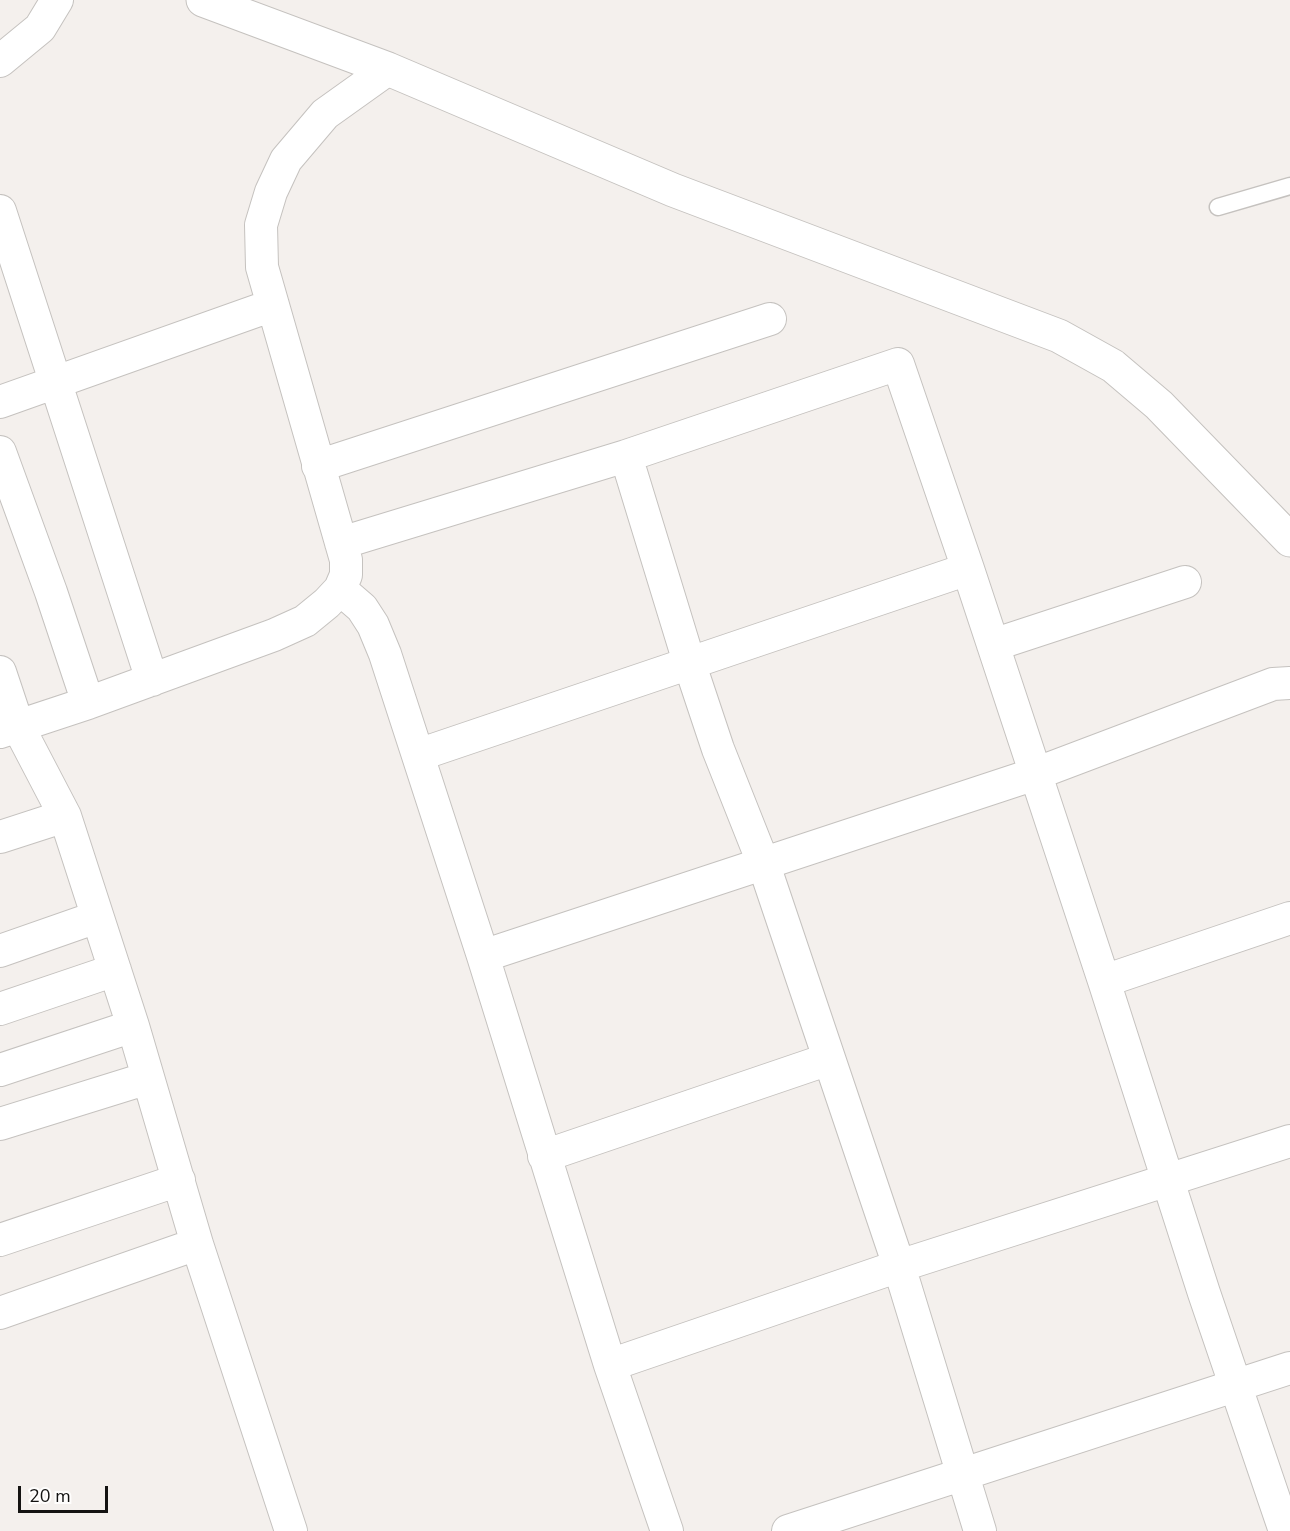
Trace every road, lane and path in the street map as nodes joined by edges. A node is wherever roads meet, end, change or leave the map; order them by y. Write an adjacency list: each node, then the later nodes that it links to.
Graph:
1 (57, 0): 3 (street)
2 (203, 0): 4 (street)
3 (0, 62)
4 (388, 69): 8 (street); 15 (street)
5 (1290, 186): 6 (lane)
6 (1218, 207)
7 (0, 212): 10 (street)
8 (273, 305): 10 (street); 14 (street)
9 (770, 319): 14 (street)
10 (55, 383): 11 (street); 23 (street)
11 (0, 402)
12 (0, 452): 25 (street)
13 (626, 456): 16 (street); 17 (street); 21 (street)
14 (318, 466): 16 (street)
15 (1290, 540)
16 (341, 543): 19 (street)
17 (968, 569): 20 (street); 21 (street)
18 (1185, 582): 20 (street)
19 (340, 589): 23 (street); 27 (street)
20 (993, 645): 28 (street)
21 (689, 662): 27 (street); 31 (street)
22 (0, 672): 26 (street)
23 (152, 680): 25 (street)
24 (1290, 683): 28 (street)
25 (88, 703): 26 (street)
26 (9, 729): 29 (street)
27 (418, 755): 35 (street)
28 (1035, 774): 31 (street); 37 (street)
29 (65, 816): 30 (street); 32 (street)
30 (0, 837)
31 (764, 865): 35 (street); 40 (street)
32 (97, 917): 34 (street); 36 (street)
33 (1290, 918): 37 (street)
34 (0, 951)
35 (483, 957): 45 (street)
36 (115, 970): 38 (street); 39 (street)
37 (1104, 981): 47 (street)
38 (0, 1009)
39 (133, 1026): 41 (street); 42 (street)
40 (829, 1059): 45 (street); 50 (street)
41 (0, 1070)
42 (148, 1078): 43 (street); 46 (street)
43 (0, 1124)
44 (1290, 1141): 47 (street)
45 (544, 1156): 52 (street)
46 (178, 1180): 48 (street); 49 (street)
47 (1168, 1180): 50 (street); 54 (street)
48 (0, 1240)
49 (197, 1244): 51 (street); 56 (street)
50 (899, 1266): 52 (street); 55 (street)
51 (0, 1313)
52 (610, 1365): 57 (street)
53 (1290, 1368): 54 (street)
54 (1235, 1386): 55 (street); 60 (street)
55 (962, 1475): 58 (street); 59 (street)
56 (291, 1531)
57 (667, 1531)
58 (788, 1531)
59 (980, 1531)
60 (1285, 1531)

